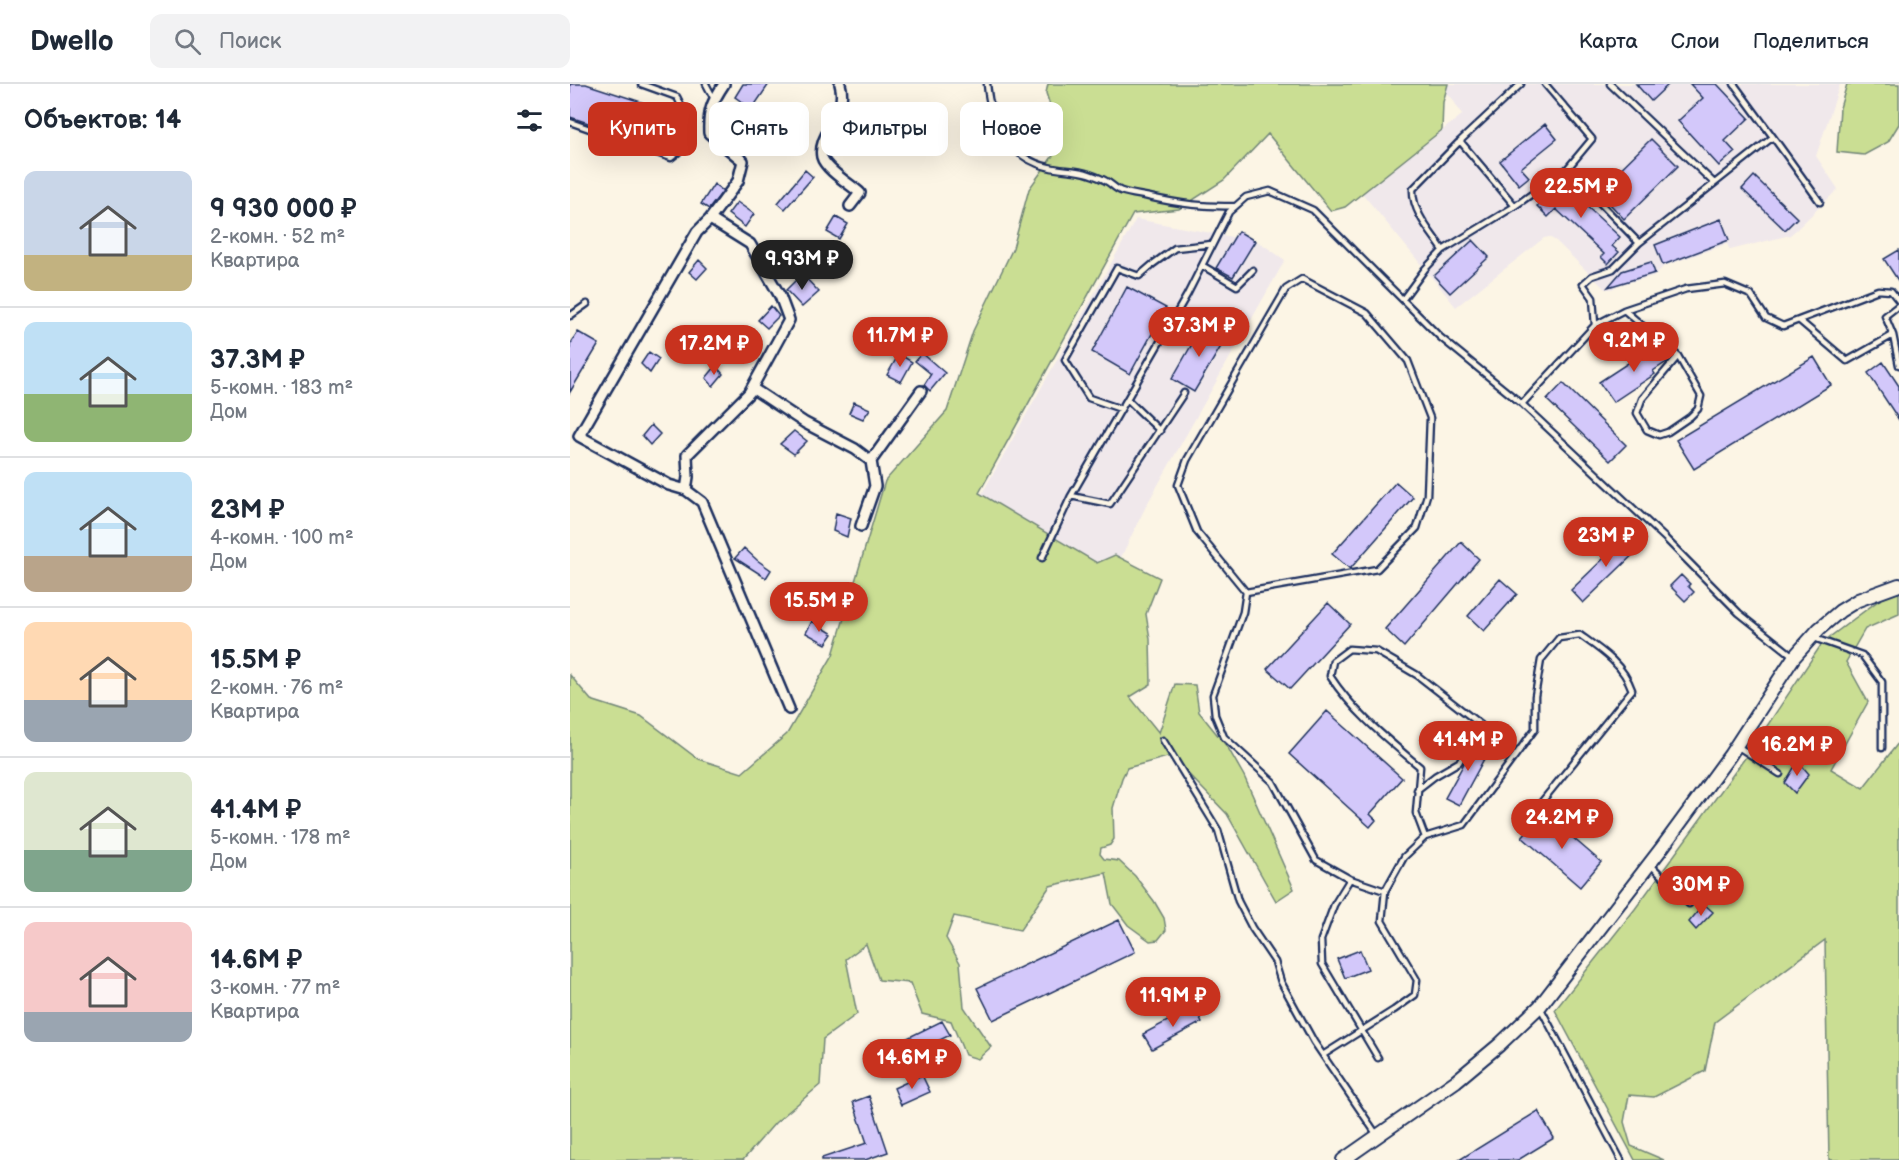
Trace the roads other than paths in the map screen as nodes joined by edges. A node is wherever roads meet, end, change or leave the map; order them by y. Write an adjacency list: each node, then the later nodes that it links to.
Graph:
1 (641, 84): 11 (lane)
2 (706, 84): 10 (lane)
3 (724, 84): 10 (street)
4 (840, 84): 17 (street)
5 (987, 84): 18 (lane)
6 (1521, 84): 13 (lane)
7 (1545, 84): 14 (lane)
8 (1610, 84): 15 (lane)
9 (1734, 84): 12 (lane)
10 (714, 99): 20 (street)
11 (570, 122)
12 (1773, 137): 15 (lane); 16 (lane)
13 (1460, 141): 19 (lane); 23 (lane)
14 (1567, 169): 19 (lane); 21 (lane)
15 (1714, 183): 21 (lane)
16 (1820, 202)
17 (850, 206)
18 (1236, 206): 22 (lane); 26 (lane)
19 (1515, 206): 23 (lane)
20 (710, 219): 36 (street); 44 (street)
21 (1639, 243): 32 (lane)
22 (1212, 244): 24 (lane); 41 (lane)
23 (1443, 250): 26 (lane)
24 (1203, 266): 25 (lane); 39 (lane)
25 (1253, 270)
26 (1403, 299): 40 (lane)
27 (1899, 303): 31 (lane); 33 (lane)
28 (587, 304): 30 (lane)
29 (1624, 310): 31 (lane); 32 (lane); 34 (lane)
30 (570, 316)
31 (1800, 321): 33 (lane)
32 (1595, 325): 40 (lane)
33 (1893, 335): 35 (lane)
34 (1678, 356): 34 (lane)
35 (1899, 365)
36 (752, 388): 43 (street); 44 (street)
37 (921, 391): 43 (street)
38 (1184, 393): 42 (lane)
39 (1128, 400): 41 (lane); 42 (lane)
40 (1522, 404): 51 (lane)
41 (1121, 410): 45 (lane)
42 (1160, 431): 45 (lane)
43 (871, 461): 46 (street)
44 (686, 490): 52 (street)
45 (1071, 496): 47 (lane)
46 (861, 526)
47 (1042, 558)
48 (1899, 585): 50 (street)
49 (1246, 592): 49 (lane); 61 (lane)
50 (1811, 638): 51 (street); 55 (lane)
51 (1794, 657): 54 (street)
52 (789, 709)
53 (1163, 740): 66 (lane)
54 (1737, 746): 56 (lane); 60 (street)
55 (1882, 748)
56 (1780, 774)
57 (1417, 790): 57 (lane); 59 (lane)
58 (1527, 820): 59 (lane)
59 (1425, 837): 62 (lane)
60 (1650, 864): 63 (lane); 64 (street)
61 (1350, 879): 62 (lane); 65 (lane)
62 (1385, 891): 65 (lane)
63 (1689, 904)
64 (1540, 1006): 68 (street); 70 (lane)
65 (1362, 1030): 66 (lane); 67 (lane)
66 (1323, 1055): 68 (lane)
67 (1378, 1058)
68 (1377, 1135): 69 (street)
69 (1342, 1160)
70 (1621, 1160)

